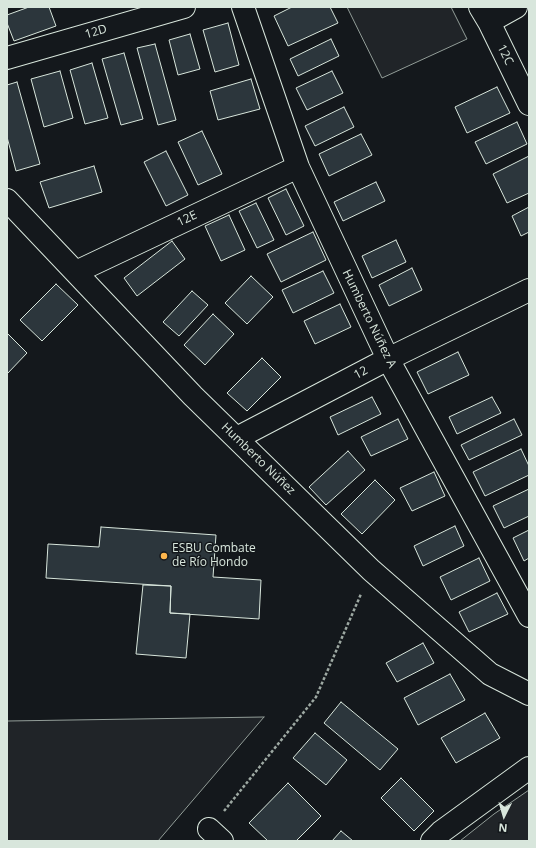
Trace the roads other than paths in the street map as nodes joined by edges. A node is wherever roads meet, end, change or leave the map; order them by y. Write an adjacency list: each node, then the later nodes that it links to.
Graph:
1 (184, 7): 5 (street, 12D)
2 (243, 7): 7 (street, Humberto Núñez A)
3 (516, 7): 4 (street)
4 (485, 14): 6 (street, 12C)
5 (7, 58)
6 (529, 104)
7 (298, 167): 9 (street, 12E); 11 (street, Humberto Núñez A)
8 (7, 200): 9 (street, Humberto Núñez)
9 (76, 272): 12 (street, Humberto Núñez)
10 (529, 290): 11 (street, 12)
11 (388, 359): 12 (street, 12); 13 (street, Humberto Núñez A)
12 (237, 438): 14 (street, Humberto Núñez)
13 (529, 616)
14 (529, 694)
15 (529, 768): 16 (street)
16 (432, 841)

